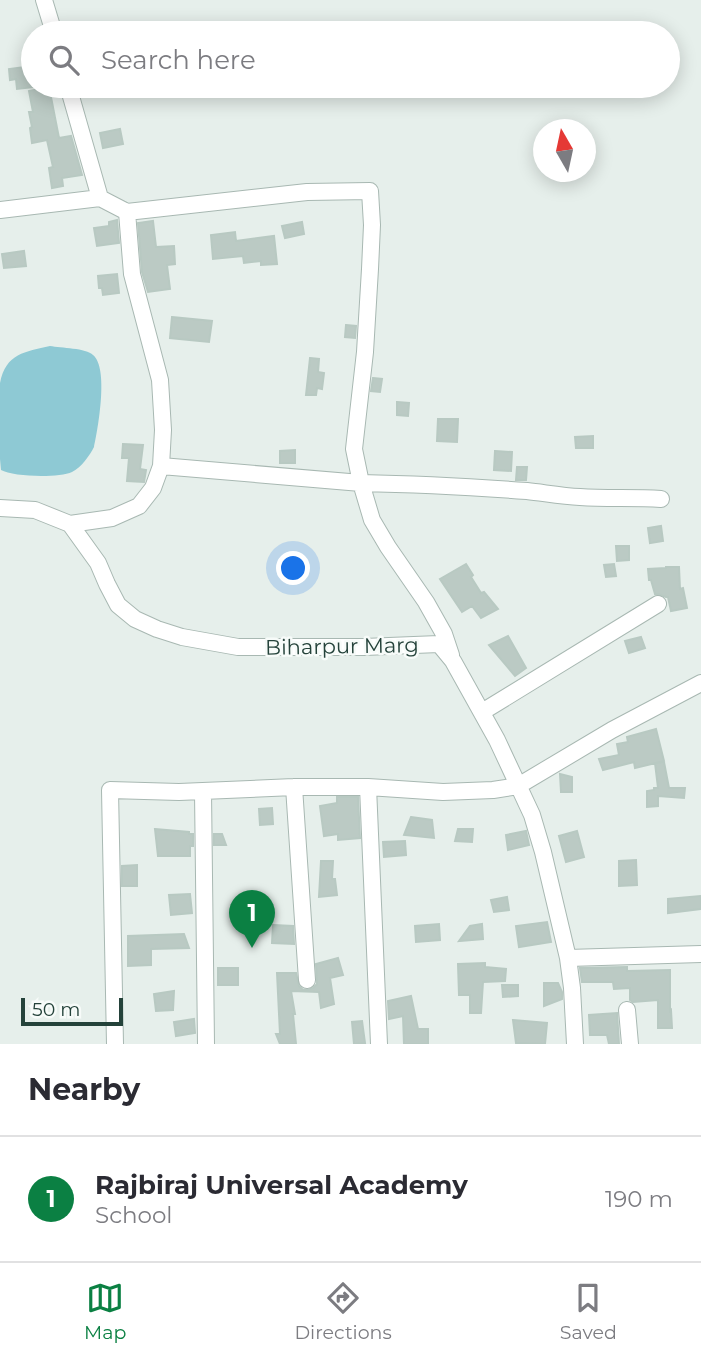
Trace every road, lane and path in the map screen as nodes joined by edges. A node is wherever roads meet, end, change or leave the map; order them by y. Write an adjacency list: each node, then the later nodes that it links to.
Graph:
1 (44, 0): 2 (street)
2 (50, 21)
3 (71, 98): 4 (street)
4 (100, 198): 5 (street); 6 (street)
5 (0, 210)
6 (127, 212): 7 (street); 8 (street)
7 (160, 466): 8 (street); 11 (street)
8 (361, 483): 9 (street); 13 (street)
9 (661, 499)
10 (0, 508): 11 (street)
11 (70, 524): 13 (street, Biharpur Marg)
12 (658, 604): 15 (street)
13 (453, 661): 15 (street, Biharpur Marg)
14 (701, 683): 17 (street)
15 (482, 712): 17 (street, Biharpur Marg)
16 (368, 786): 17 (street); 18 (street); 26 (street)
17 (518, 786): 21 (street, Biharpur Marg)
18 (294, 787): 19 (street); 22 (street)
19 (202, 792): 24 (street); 25 (street)
20 (701, 954): 21 (street)
21 (568, 958): 27 (street, Biharpur Marg)
22 (307, 979)
23 (627, 1010): 28 (street)
24 (115, 1044)
25 (206, 1044)
26 (379, 1044)
27 (575, 1044)
28 (629, 1044)

